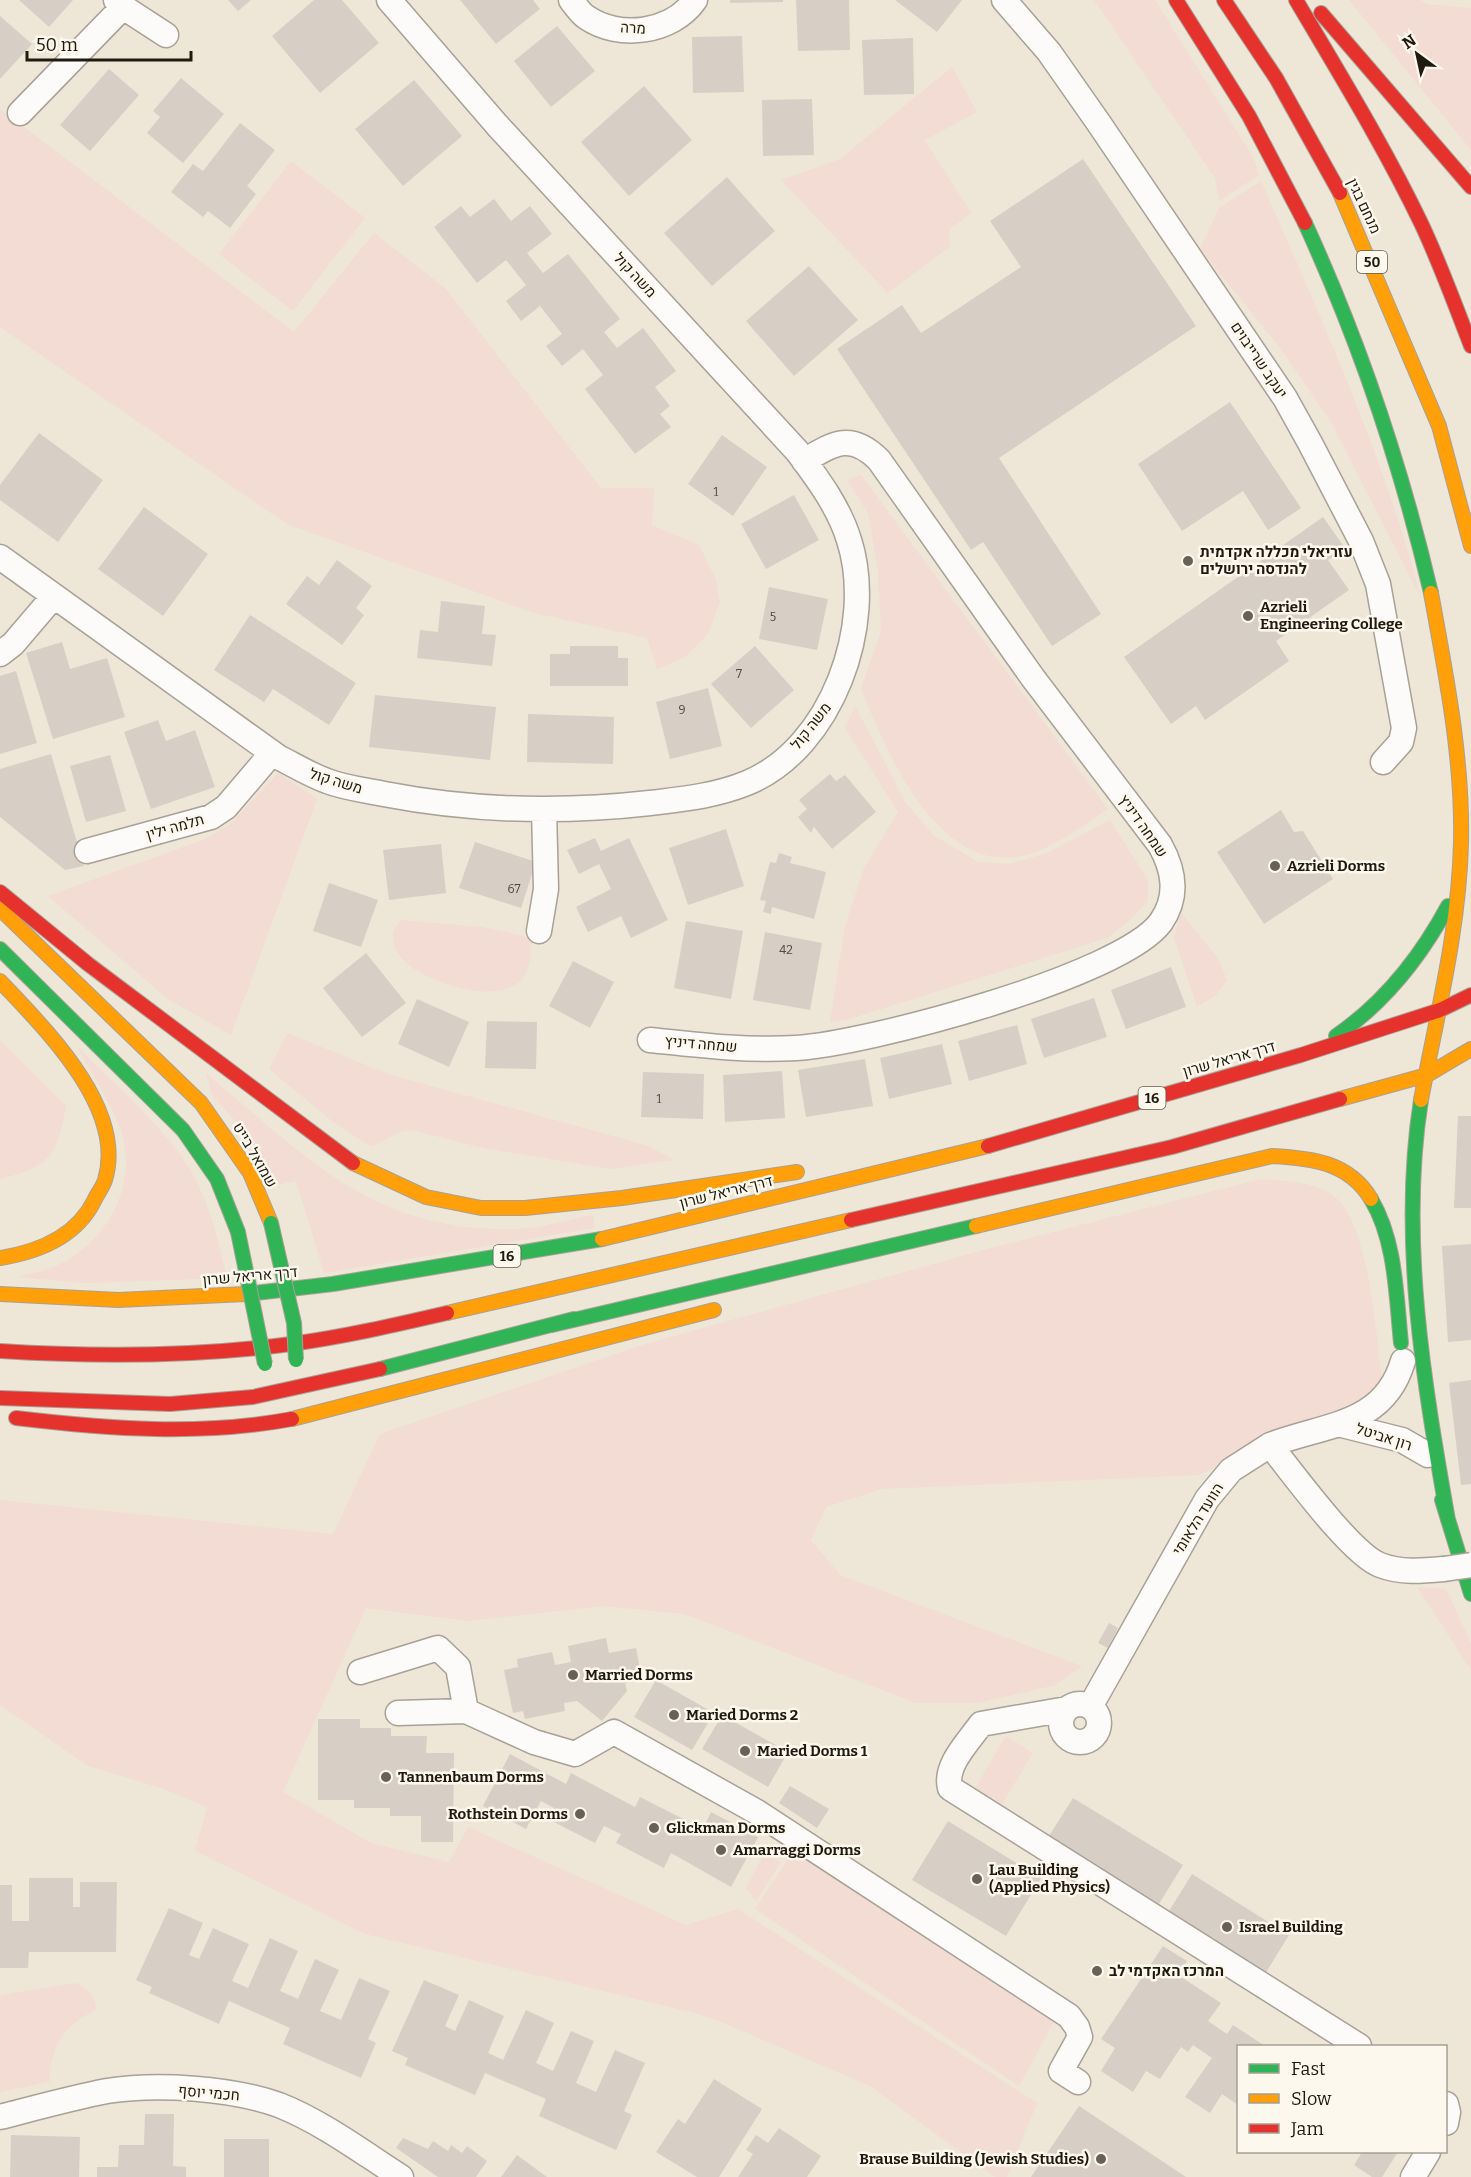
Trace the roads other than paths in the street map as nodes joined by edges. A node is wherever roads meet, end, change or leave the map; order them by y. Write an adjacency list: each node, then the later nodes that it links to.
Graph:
1 (389, 0): 14 (street, משה קול)
2 (571, 0): 3 (street, מרה)
3 (695, 0)
4 (1004, 0): 20 (street, יעקב שרייבוים)
5 (1176, 0): 23 (main road)
6 (1224, 0): 15 (main road, מנחם בגין / 50)
7 (1296, 0): 13 (main road)
8 (1310, 0): 12 (main road)
9 (120, 4): 10 (street); 11 (street)
10 (166, 35)
11 (20, 113)
12 (1471, 187)
13 (1471, 346)
14 (804, 461): 21 (street, משה קול); 31 (street, שמחה דיניץ)
15 (1471, 546)
16 (0, 557): 17 (street, משה קול)
17 (54, 596): 18 (street); 19 (street, משה קול)
18 (0, 654)
19 (273, 753): 21 (street, משה קול); 22 (street, תלמה ילין)
20 (1383, 762)
21 (544, 809): 26 (street)
22 (87, 850)
23 (1457, 888): 30 (main road); 33 (main road)
24 (0, 892): 38 (main road)
25 (0, 909): 50 (main road, שמואל בייט, bridge)
26 (539, 931)
27 (0, 949): 50 (main road, bridge)
28 (0, 981): 43 (main road)
29 (1471, 995): 30 (main road, 16)
30 (1440, 1010): 33 (main road, דרך אריאל שרון / 16); 34 (main road)
31 (650, 1040)
32 (1471, 1049): 34 (main road)
33 (1301, 1055): 35 (main road, דרך אריאל שרון / 16)
34 (1427, 1075): 36 (main road); 57 (main road)
35 (1004, 1142): 37 (main road); 44 (main road, דרך אריאל שרון / 16)
36 (1172, 1147): 40 (main road); 47 (main road)
37 (853, 1164)
38 (807, 1171)
39 (1134, 1190): 42 (main road); 46 (main road); 48 (main road)
40 (975, 1206)
41 (886, 1232): 46 (main road)
42 (952, 1246)
43 (0, 1258)
44 (0, 1294)
45 (726, 1307): 53 (main road)
46 (552, 1325): 50 (main road)
47 (0, 1352)
48 (1403, 1361): 49 (main road); 54 (street, רון אביטל)
49 (1409, 1385)
50 (285, 1392): 51 (main road)
51 (0, 1398)
52 (1414, 1406): 56 (main road)
53 (0, 1415)
54 (1338, 1424): 55 (street, רון אביטל); 56 (street, רון אביטל)
55 (1270, 1445): 58 (street, bridge); 61 (street, הוועד הלאומי)
56 (1428, 1455): 57 (main road)
57 (1448, 1520): 59 (main road)
58 (1471, 1564)
59 (1471, 1594)
60 (360, 1672): 62 (street)
61 (1078, 1708): 64 (street); 65 (street); 65 (street)
62 (466, 1711): 63 (street); 67 (street)
63 (398, 1713)
64 (999, 1719): 65 (street); 66 (street)
65 (1065, 1736)
66 (1357, 2045)
67 (1078, 2082)
68 (0, 2117): 70 (street, חכמי יוסף)
69 (1427, 2153): 71 (street)
70 (401, 2177)
71 (1413, 2177)

